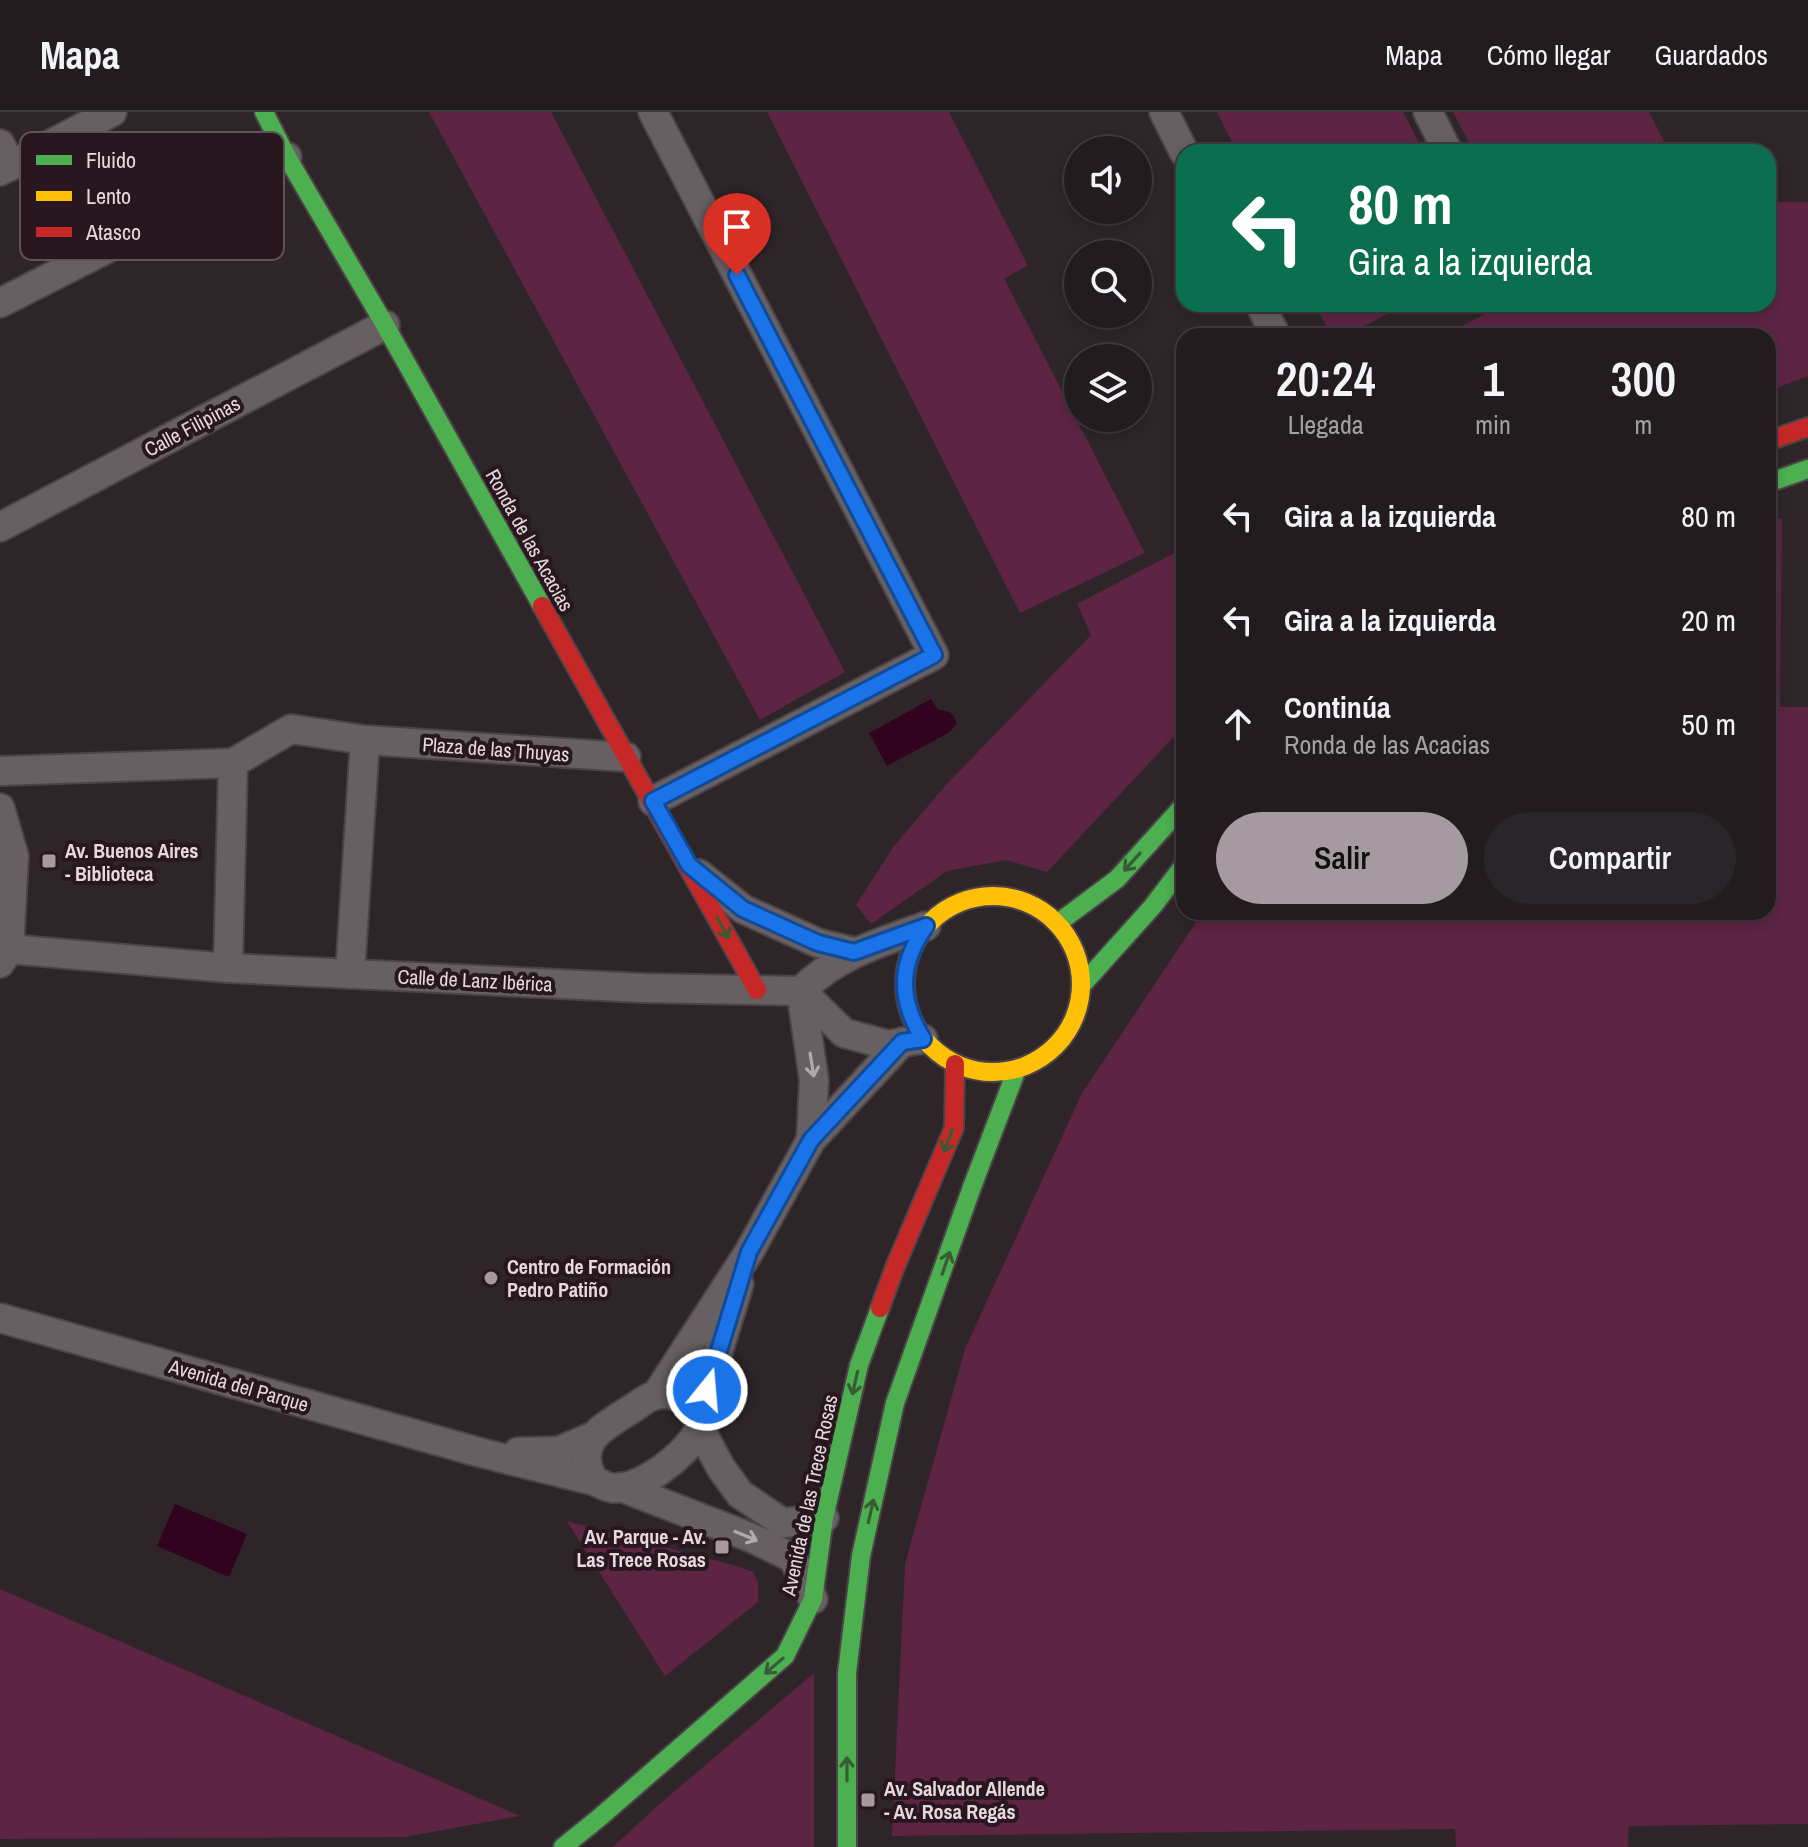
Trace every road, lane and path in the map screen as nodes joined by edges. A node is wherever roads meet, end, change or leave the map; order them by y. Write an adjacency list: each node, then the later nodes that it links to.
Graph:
1 (112, 112): 6 (street)
2 (264, 112): 7 (street, Ronda de las Acacias)
3 (653, 112): 25 (street)
4 (1164, 112): 8 (street)
5 (1428, 112): 9 (street)
6 (68, 132)
7 (274, 132)
8 (1180, 144)
9 (1444, 144)
10 (284, 151): 11 (street, Ronda de las Acacias)
11 (287, 157): 12 (street); 15 (street, Ronda de las Acacias)
12 (284, 159)
13 (85, 260): 14 (street)
14 (0, 303)
15 (385, 325): 20 (street, Calle Filipinas); 22 (street, Ronda de las Acacias)
16 (1808, 427): 17 (street)
17 (1776, 438)
18 (1808, 469): 19 (street)
19 (1776, 480)
20 (0, 527)
21 (365, 740): 22 (street, Plaza de las Thuyas); 23 (street, Plaza de las Thuyas); 35 (street)
22 (626, 757): 25 (street, Ronda de las Acacias)
23 (233, 763): 24 (street, Plaza de las Thuyas); 34 (street)
24 (0, 771)
25 (653, 801): 28 (street, Ronda de las Acacias)
26 (0, 808): 33 (street)
27 (1176, 814): 30 (street, one-way to 30)
28 (689, 865): 32 (street); 37 (street, Ronda de las Acacias, one-way to 37)
29 (1176, 876): 36 (street)
30 (1058, 923): 31 (street); 36 (street)
31 (926, 926): 32 (street); 39 (street)
32 (854, 952): 38 (street)
33 (4, 956): 34 (street, Calle de Lanz Ibérica)
34 (228, 968): 35 (street, Calle de Lanz Ibérica)
35 (350, 974): 37 (street, Calle de Lanz Ibérica)
36 (1082, 985): 41 (street)
37 (757, 990): 38 (street, Calle de Lanz Ibérica)
38 (801, 991): 39 (street); 42 (street, one-way to 42)
39 (912, 1040): 40 (street); 42 (street)
40 (955, 1064): 41 (street); 50 (street, Avenida de las Trece Rosas, one-way to 50)
41 (1017, 1069): 53 (street, one-way to 41)
42 (811, 1140): 43 (street)
43 (749, 1252): 45 (street); 46 (street)
44 (0, 1318): 48 (street, Avenida del Parque)
45 (657, 1394): 46 (street); 47 (street, Avenida del Parque)
46 (699, 1422): 49 (street); 50 (street)
47 (594, 1436): 48 (street, Avenida del Parque); 49 (street)
48 (478, 1452): 49 (street, Avenida del Parque)
49 (608, 1484): 51 (street, Avenida del Parque, one-way to 51)
50 (824, 1518): 51 (street, Avenida de las Trece Rosas)
51 (813, 1599): 52 (street, Avenida de las Trece Rosas, one-way to 52)
52 (563, 1847)
53 (847, 1847)

